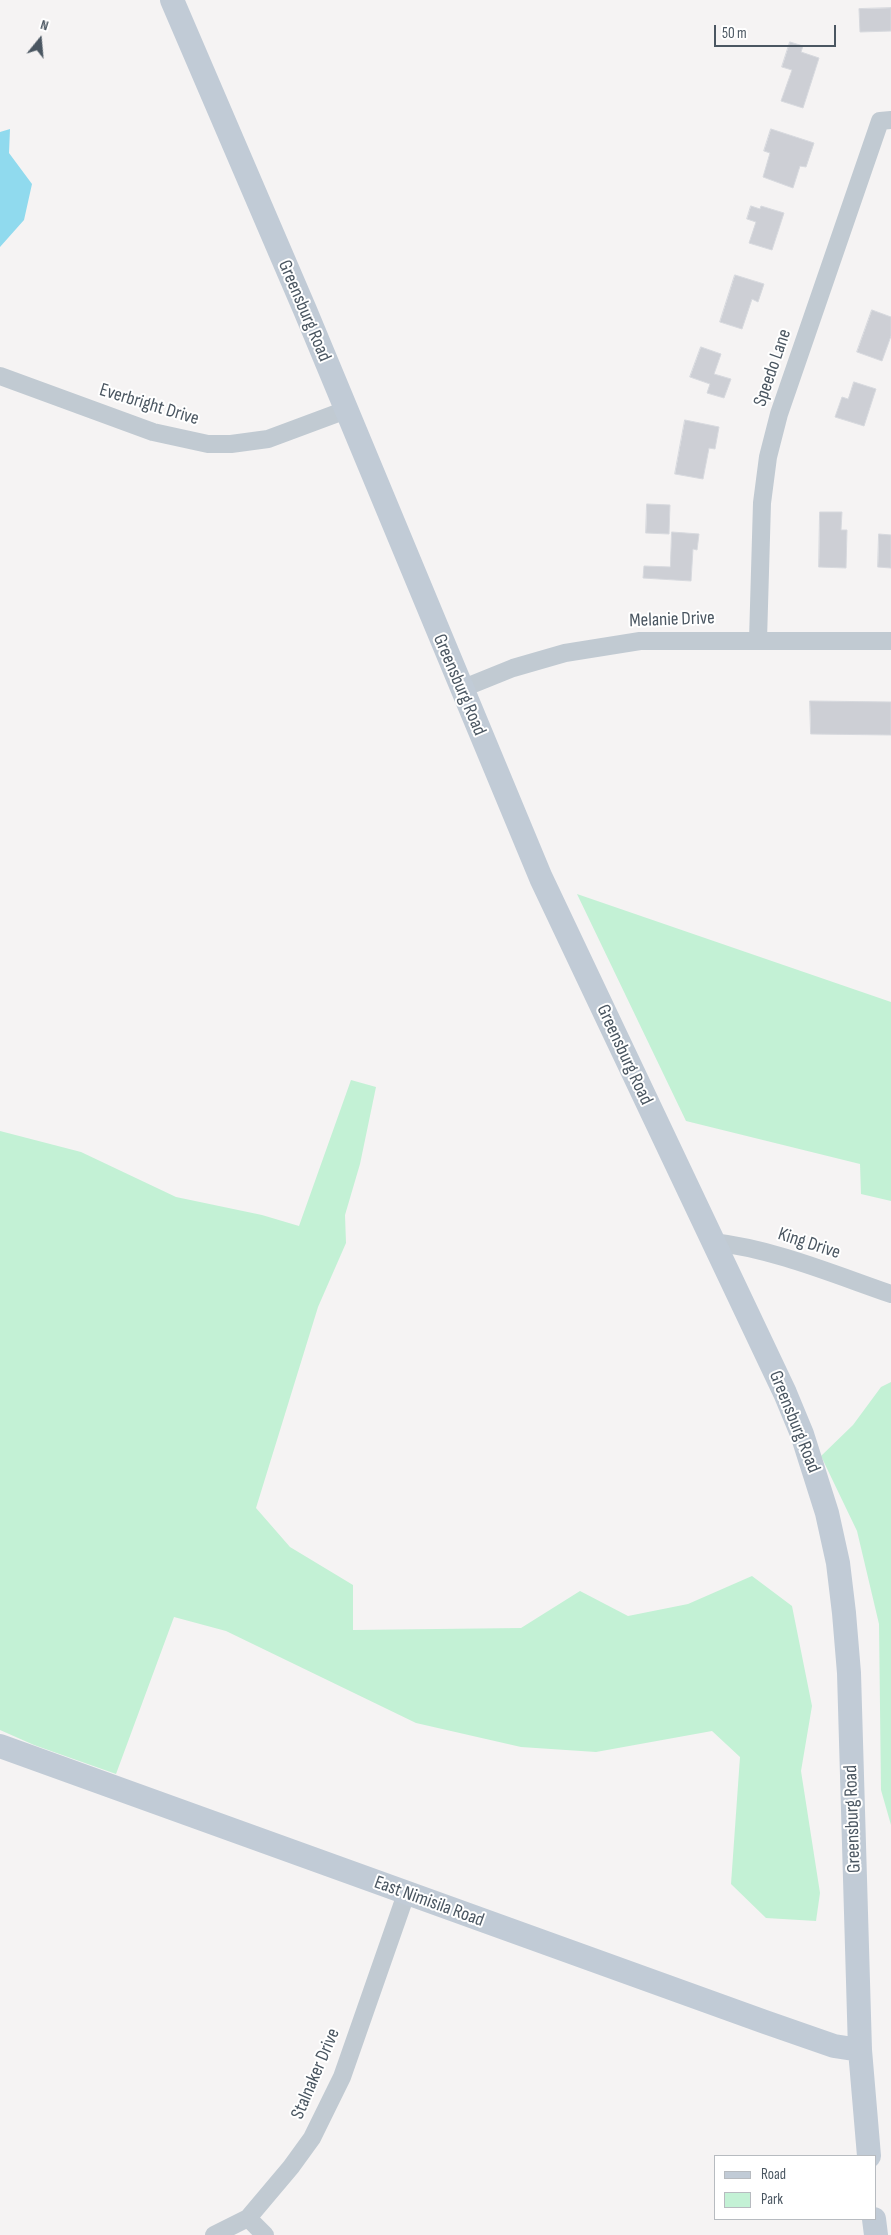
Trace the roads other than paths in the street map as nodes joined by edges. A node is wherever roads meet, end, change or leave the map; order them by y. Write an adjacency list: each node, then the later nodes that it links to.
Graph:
1 (172, 0): 4 (main road, Greensburg Road)
2 (886, 120): 5 (street, Speedo Lane)
3 (0, 376): 4 (street, Everbright Drive)
4 (346, 410): 7 (main road, Greensburg Road)
5 (758, 640): 6 (street, Melanie Drive); 7 (street, Melanie Drive)
6 (891, 641)
7 (462, 689): 8 (main road, Greensburg Road)
8 (713, 1242): 9 (street, King Drive); 12 (main road, Greensburg Road)
9 (891, 1294)
10 (0, 1746): 11 (main road, East Nimisila Road)
11 (406, 1894): 12 (main road, East Nimisila Road); 14 (street, Stalnaker Drive)
12 (860, 2050): 13 (main road, Greensburg Road)
13 (869, 2155)
14 (248, 2218): 16 (street, Stalnaker Drive); 17 (street)
15 (874, 2220): 18 (main road)
16 (214, 2235)
17 (265, 2235)
18 (876, 2235)

